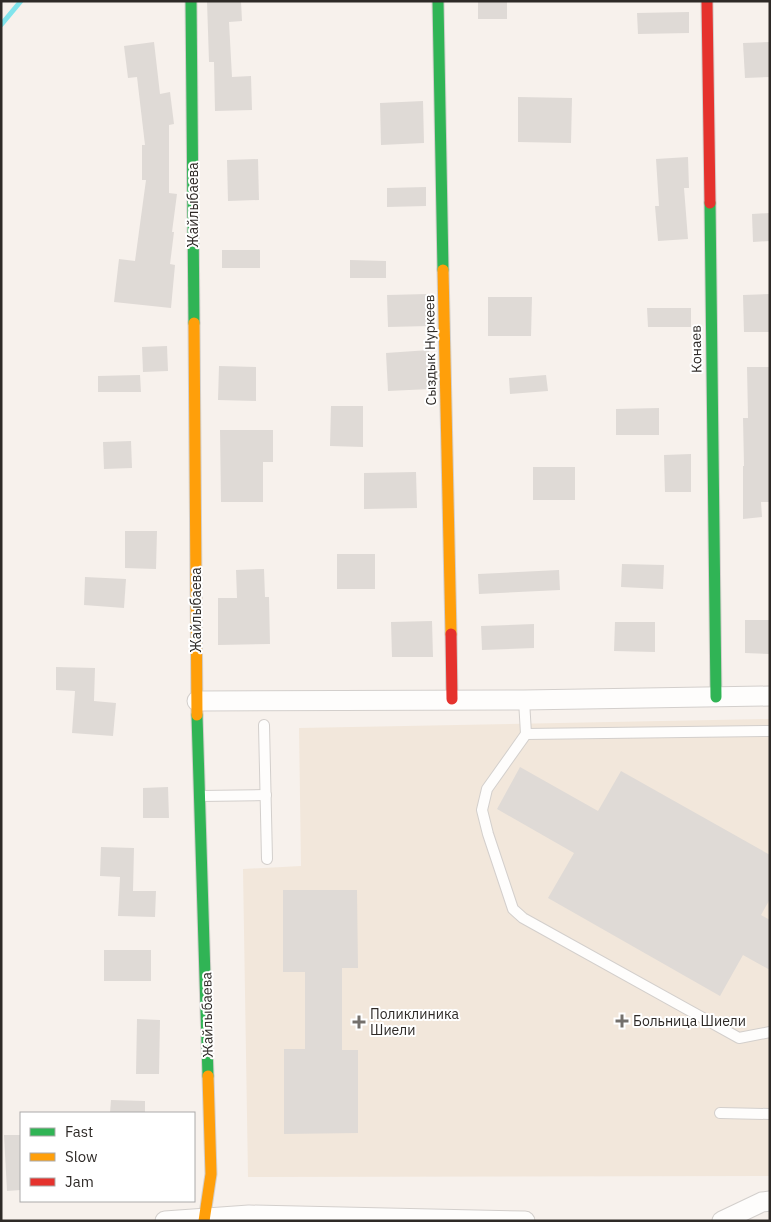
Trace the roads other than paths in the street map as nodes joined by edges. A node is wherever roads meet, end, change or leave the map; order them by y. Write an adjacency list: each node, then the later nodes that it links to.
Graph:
1 (191, 1): 8 (street, Жайлыбаева)
2 (438, 1): 6 (street, Сыздык Нуркеев)
3 (707, 1): 5 (street, Конаев)
4 (770, 696): 5 (street)
5 (716, 697): 7 (street)
6 (452, 699): 7 (street); 8 (street)
7 (524, 700): 11 (lane)
8 (197, 701): 13 (street, Жайлыбаева)
9 (264, 725): 12 (lane)
10 (770, 731): 11 (lane)
11 (526, 734): 15 (lane)
12 (266, 795): 13 (lane); 14 (lane)
13 (200, 796): 19 (street, Жайлыбаева)
14 (267, 859)
15 (770, 1032)
16 (720, 1114): 17 (lane)
17 (770, 1114)
18 (770, 1201): 23 (street)
19 (205, 1219): 20 (street); 21 (street)
20 (366, 1219): 22 (street)
21 (166, 1221)
22 (526, 1221)
23 (722, 1221)

